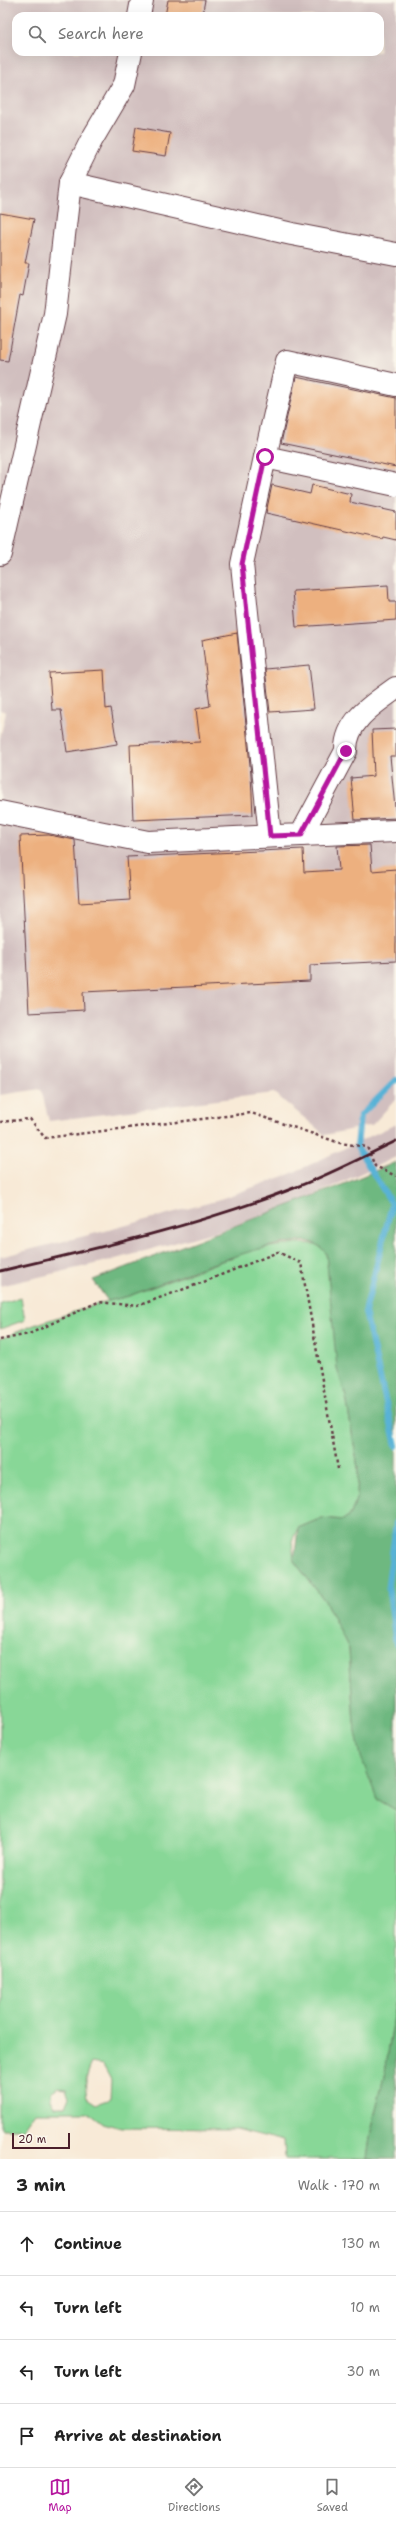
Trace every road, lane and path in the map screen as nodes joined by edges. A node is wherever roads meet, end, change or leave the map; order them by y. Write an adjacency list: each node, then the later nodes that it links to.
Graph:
1 (142, 0): 2 (lane)
2 (140, 12)
3 (130, 56): 4 (lane)
4 (70, 183): 5 (lane); 9 (lane)
5 (396, 254)
6 (396, 385): 7 (lane)
7 (265, 457): 8 (lane); 14 (lane)
8 (396, 485)
9 (0, 554)
10 (396, 688): 13 (lane)
11 (0, 812): 14 (lane)
12 (396, 831): 13 (lane)
13 (301, 835): 14 (lane)
14 (270, 836)
15 (0, 1122): 16 (path)
16 (396, 1176)
17 (0, 1340): 18 (path)
18 (338, 1468)

